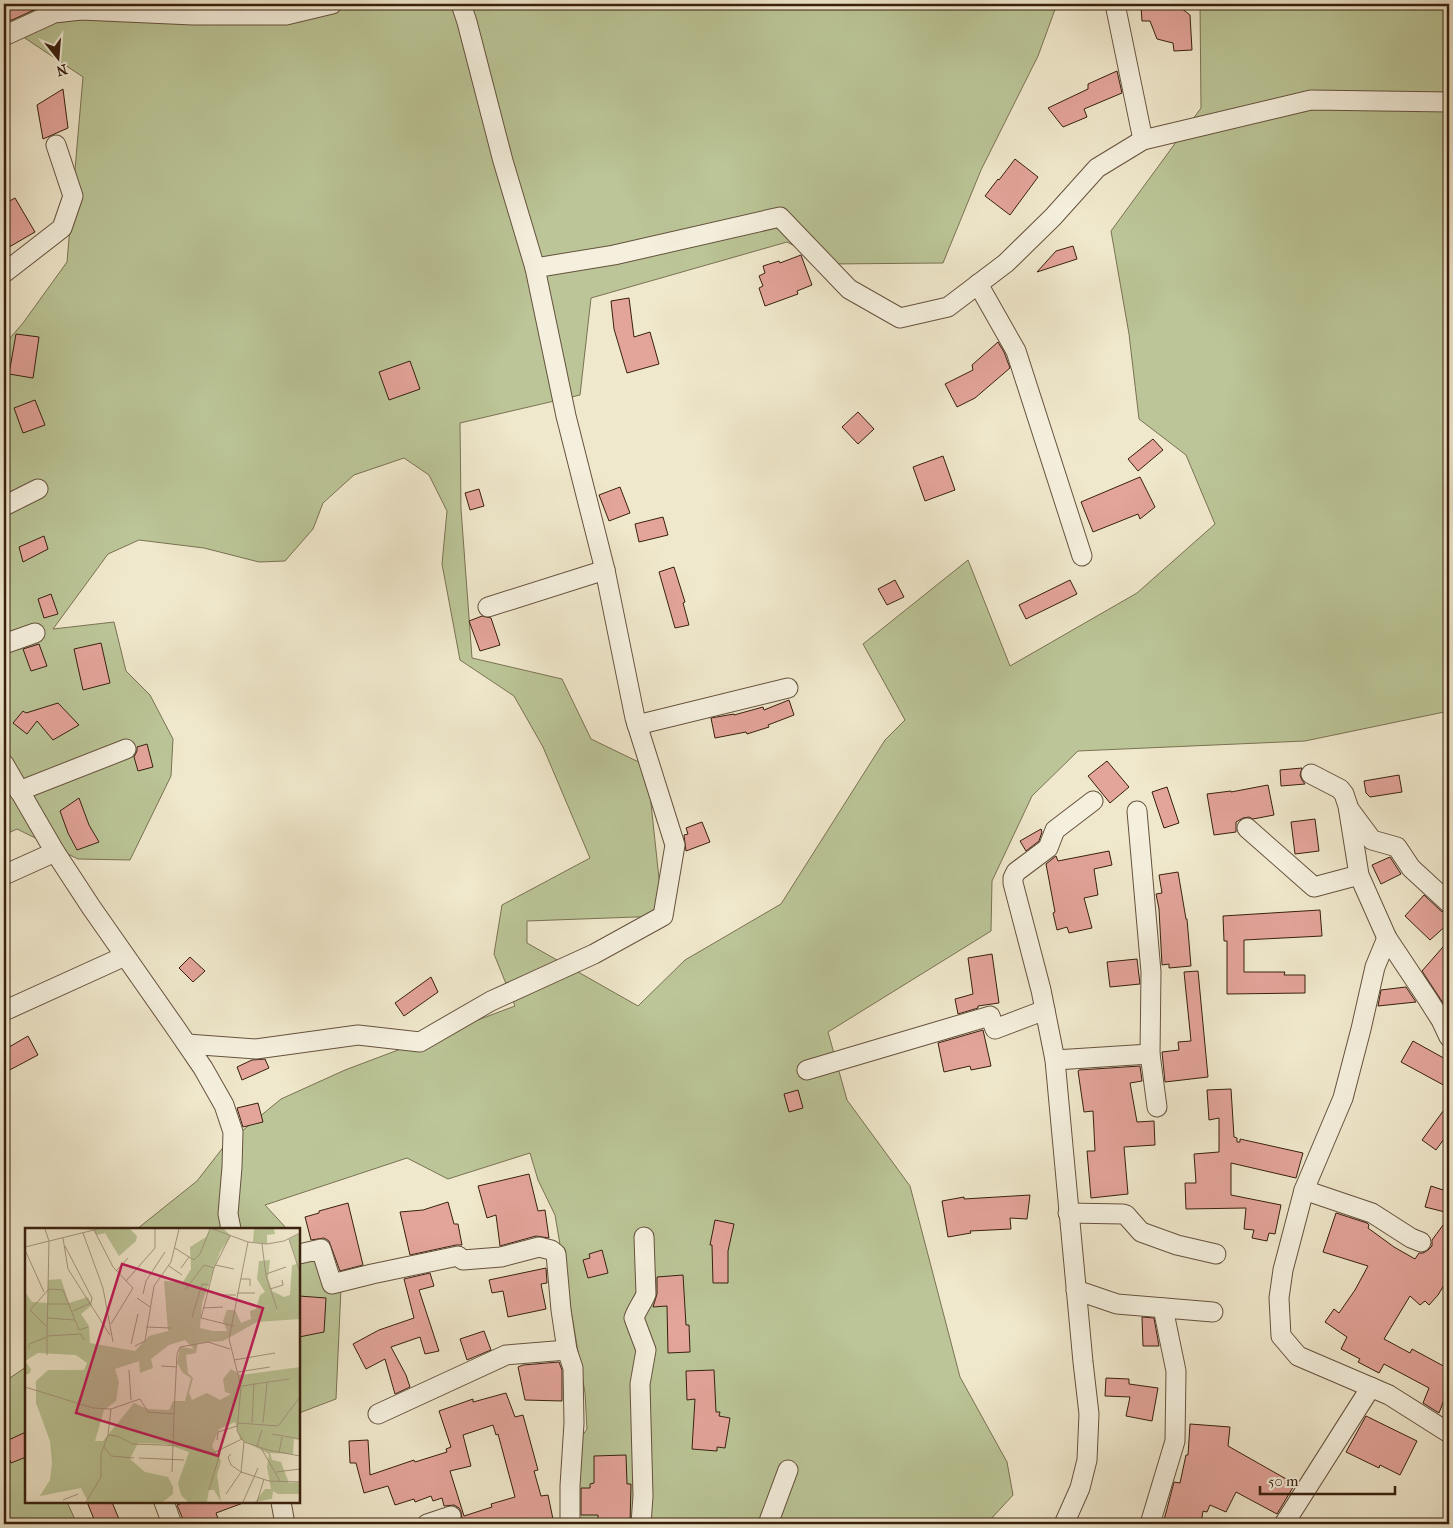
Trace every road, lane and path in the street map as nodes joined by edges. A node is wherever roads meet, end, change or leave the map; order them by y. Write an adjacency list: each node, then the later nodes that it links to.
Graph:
1 (332, 4): 4 (street)
2 (460, 4): 8 (street)
3 (1115, 4): 6 (street)
4 (4, 36)
5 (1449, 102): 6 (street)
6 (1143, 140): 10 (street)
7 (56, 145): 9 (street)
8 (535, 268): 10 (street); 14 (street)
9 (4, 273)
10 (978, 284): 13 (street)
11 (38, 489): 12 (street)
12 (4, 506)
13 (1082, 556)
14 (605, 570): 15 (street); 19 (street)
15 (488, 607)
16 (35, 633): 17 (street)
17 (4, 644)
18 (788, 688): 19 (street)
19 (637, 725): 37 (street)
20 (126, 749): 23 (street)
21 (4, 764): 23 (street)
22 (1311, 774): 25 (street)
23 (20, 792): 28 (street)
24 (1094, 801): 34 (street)
25 (1348, 806): 29 (street); 31 (street)
26 (1137, 811): 38 (street)
27 (1247, 828): 29 (street)
28 (55, 852): 30 (street); 33 (street)
29 (1359, 874): 32 (street)
30 (4, 875)
31 (1449, 902)
32 (1387, 938): 36 (street); 42 (street)
33 (125, 956): 35 (street); 37 (street)
34 (1045, 1010): 39 (street); 40 (street)
35 (4, 1011)
36 (1449, 1037)
37 (187, 1044): 44 (street)
38 (1150, 1054): 39 (street); 41 (street)
39 (1055, 1060): 43 (street)
40 (807, 1070)
41 (1157, 1107)
42 (1304, 1190): 46 (street); 53 (street)
43 (1068, 1213): 48 (street); 49 (street)
44 (231, 1228)
45 (644, 1237): 64 (street)
46 (1421, 1242)
47 (300, 1254): 52 (street)
48 (1216, 1254)
49 (1076, 1290): 50 (street); 66 (street)
50 (1163, 1308): 51 (street); 67 (street)
51 (1213, 1312)
52 (567, 1350): 54 (street); 63 (street)
53 (1371, 1387): 55 (street); 68 (street)
54 (378, 1414)
55 (1449, 1433)
56 (788, 1470): 65 (street)
57 (164, 1503): 60 (street)
58 (281, 1503): 61 (street)
59 (450, 1516): 62 (street)
60 (172, 1524)
61 (285, 1524)
62 (428, 1524)
63 (570, 1524)
64 (641, 1524)
65 (768, 1524)
66 (1064, 1524)
67 (1150, 1524)
68 (1284, 1524)

